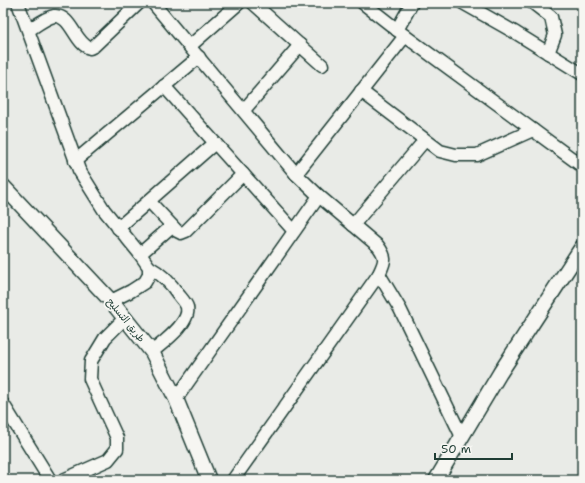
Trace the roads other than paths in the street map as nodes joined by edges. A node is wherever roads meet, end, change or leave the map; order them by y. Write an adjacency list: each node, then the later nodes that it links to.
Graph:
1 (18, 3): 10 (street)
2 (139, 3): 10 (street)
3 (153, 3): 13 (street)
4 (239, 3): 13 (street)
5 (253, 3): 12 (street)
6 (363, 3): 11 (street)
7 (412, 3): 11 (street)
8 (463, 3): 14 (street)
9 (533, 3): 14 (street)
10 (29, 30): 24 (street)
11 (401, 33): 19 (street); 21 (street)
12 (300, 45): 16 (street); 20 (street)
13 (190, 46): 15 (street)
14 (548, 54): 17 (street)
15 (199, 56): 18 (street); 20 (street)
16 (322, 65)
17 (582, 74)
18 (164, 86): 23 (street); 24 (street)
19 (361, 91): 22 (street); 27 (street)
20 (244, 110): 27 (street)
21 (533, 130): 22 (street); 25 (street)
22 (425, 140): 31 (street)
23 (215, 143): 26 (street); 30 (street)
24 (75, 161): 33 (street)
25 (582, 166)
26 (243, 174): 32 (street); 34 (street)
27 (296, 174): 29 (street)
28 (3, 186): 39 (street, طريق التسليح)
29 (319, 196): 31 (street); 34 (street)
30 (149, 201): 32 (street); 33 (street)
31 (353, 225): 38 (street)
32 (172, 226): 36 (street)
33 (118, 228): 36 (street)
34 (294, 231): 42 (street)
35 (582, 247): 44 (street)
36 (140, 254): 37 (street)
37 (149, 267): 39 (street); 41 (street)
38 (379, 274): 44 (street); 48 (street)
39 (111, 301): 40 (street, طريق التسليح)
40 (125, 318): 41 (street, طريق التسليح); 46 (street)
41 (152, 352): 42 (street, طريق التسليح)
42 (176, 400): 47 (street, طريق التسليح)
43 (3, 404): 45 (street)
44 (462, 437): 49 (street)
45 (50, 480)
46 (63, 480)
47 (209, 480)
48 (233, 480)
49 (436, 480)

